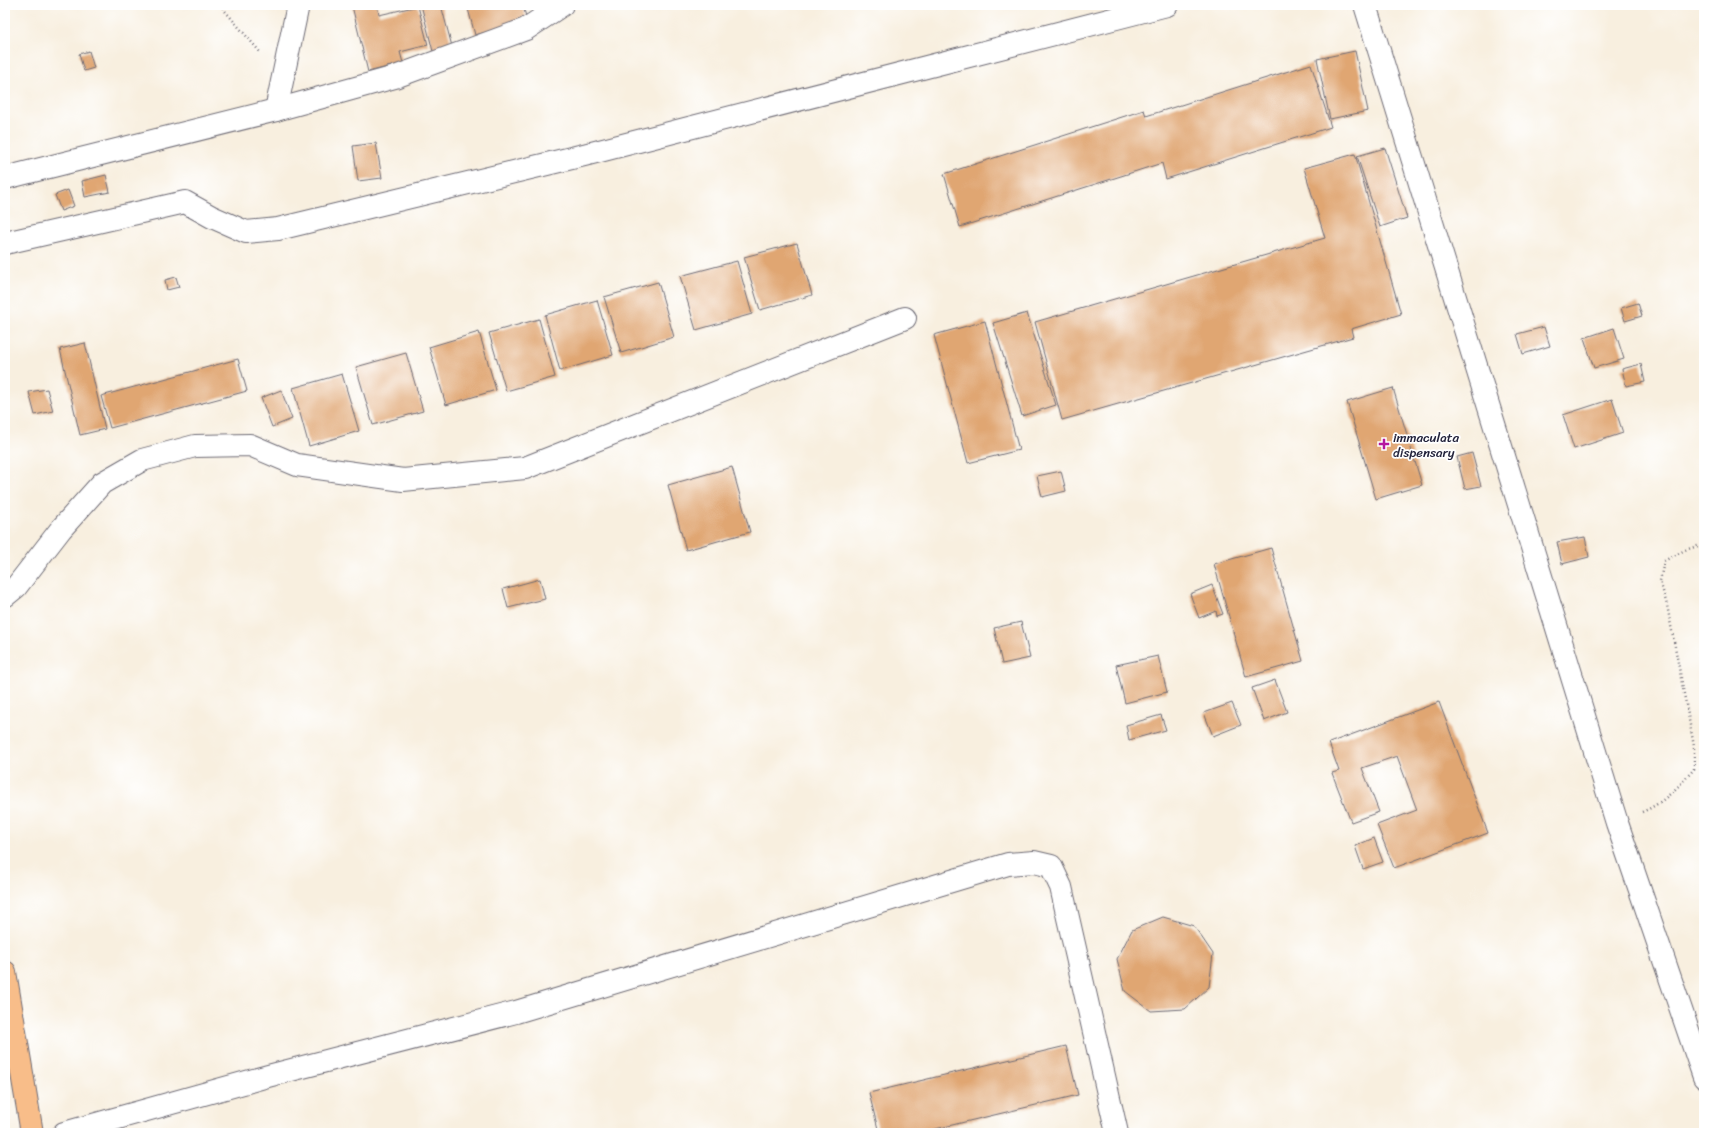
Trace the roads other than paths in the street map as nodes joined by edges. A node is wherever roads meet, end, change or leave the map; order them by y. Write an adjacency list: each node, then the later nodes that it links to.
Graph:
1 (298, 5): 5 (street)
2 (562, 5): 5 (street)
3 (1167, 5): 7 (street)
4 (1365, 5): 11 (street)
5 (276, 110): 6 (street)
6 (5, 178)
7 (5, 243)
8 (904, 318): 9 (street)
9 (5, 596)
10 (5, 972): 12 (highway)
11 (1704, 1077)
12 (32, 1133)
13 (64, 1133): 14 (street)
14 (1117, 1133)

